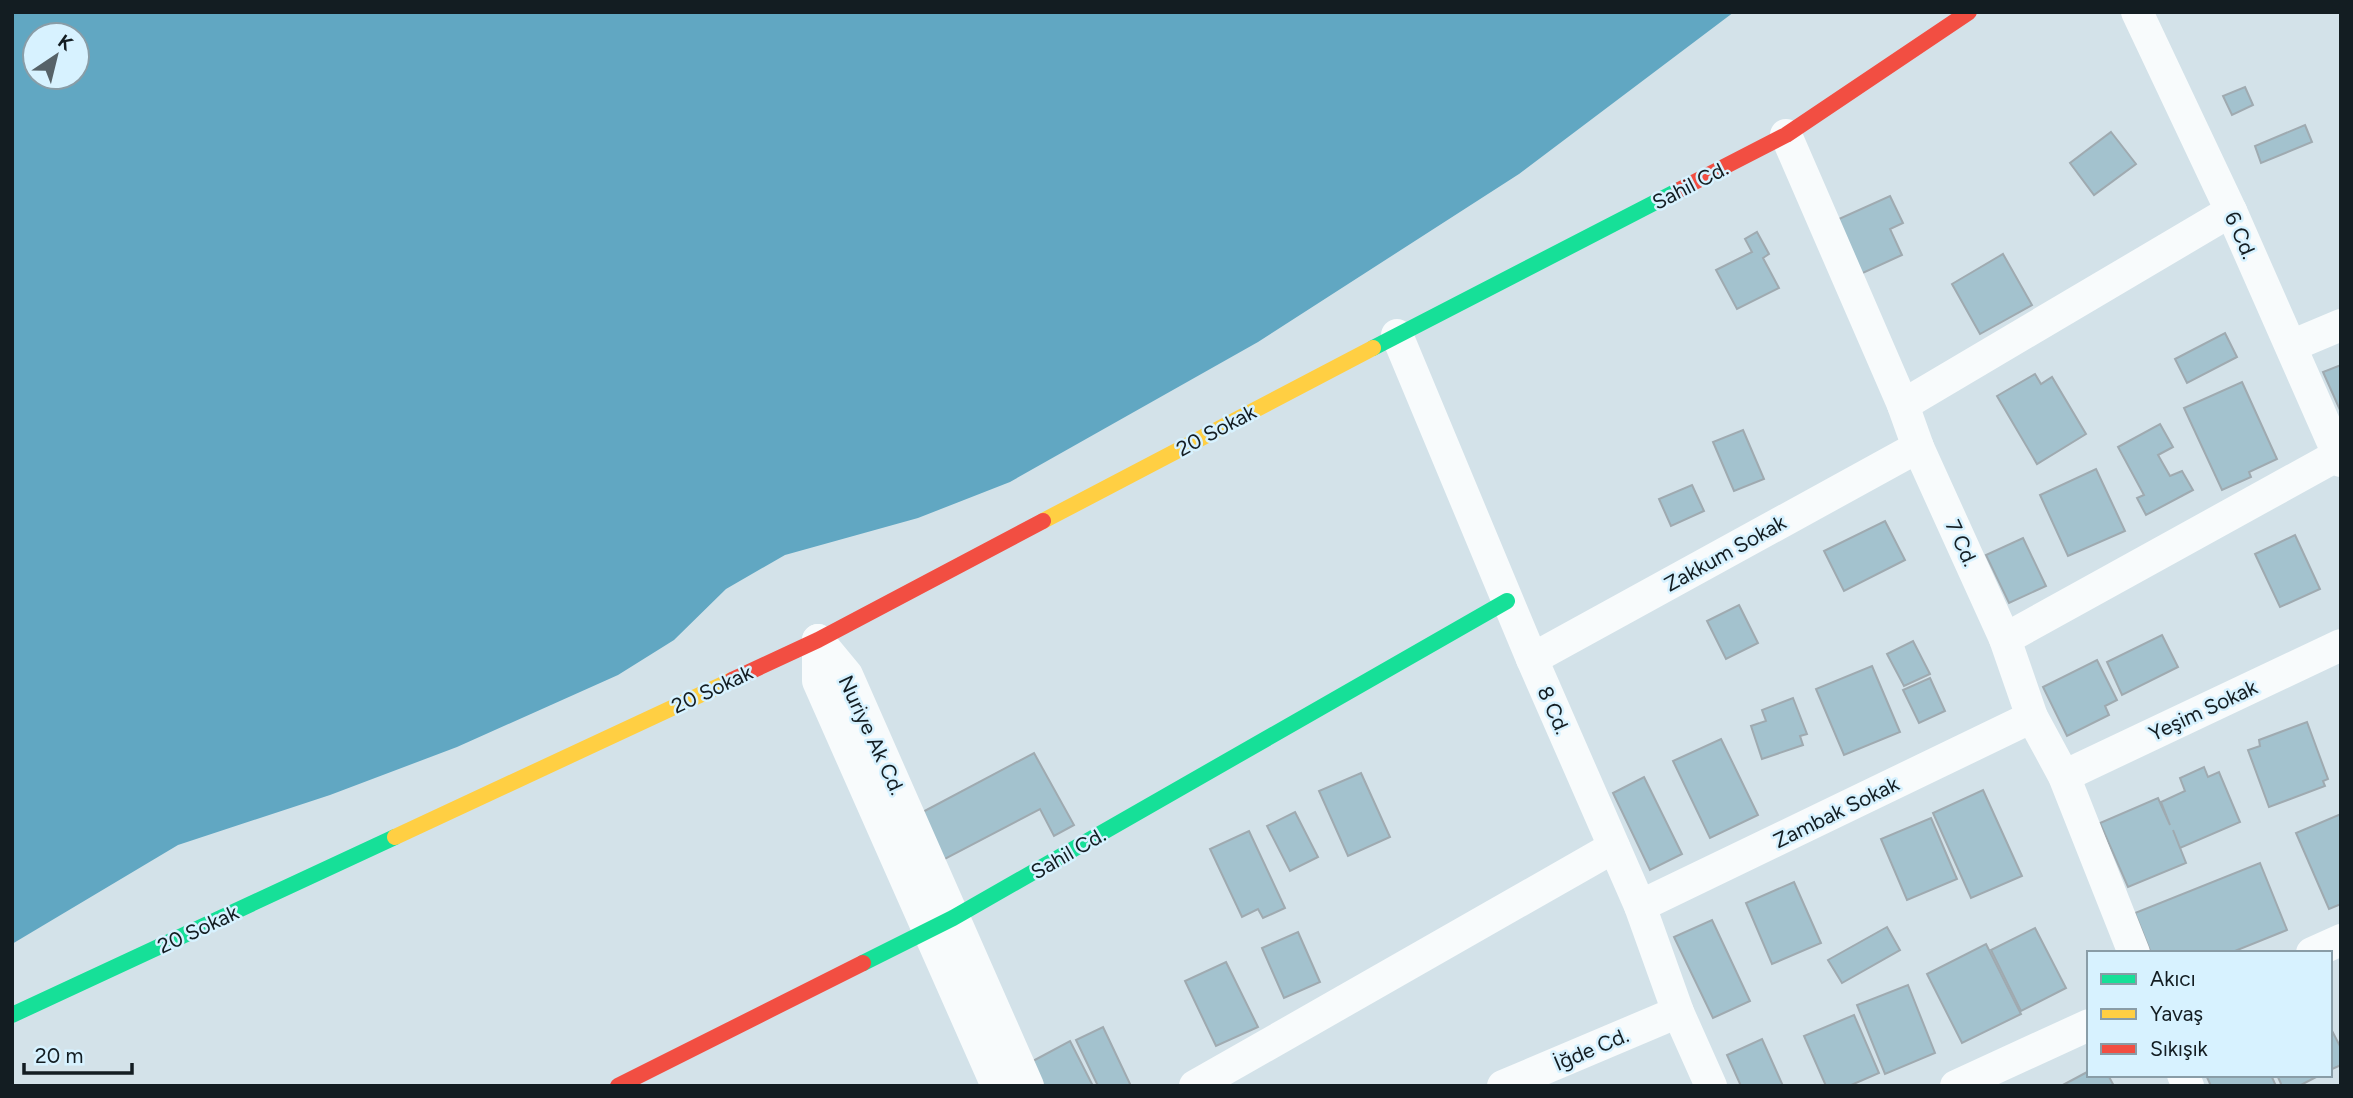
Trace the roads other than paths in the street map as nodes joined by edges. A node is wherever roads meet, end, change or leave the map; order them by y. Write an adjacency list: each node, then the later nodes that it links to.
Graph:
1 (1969, 12): 3 (street, Sahil Cd.)
2 (2137, 12): 4 (street, 6 Cd.)
3 (1786, 135): 6 (street, Sahil Cd.); 8 (street, 7 Cd.)
4 (2231, 211): 7 (street, 6 Cd.); 8 (street)
5 (2341, 325): 7 (street)
6 (1397, 335): 11 (street, 8 Cd.); 13 (street, 20 Sokak)
7 (2291, 346): 10 (street, 6 Cd.)
8 (1903, 405): 9 (street, 7 Cd.)
9 (1918, 447): 12 (street, 7 Cd.); 15 (street, Zakkum Sokak)
10 (2340, 458): 12 (street)
11 (1507, 601): 15 (street, 8 Cd.); 20 (street, Sahil Cd.)
12 (2005, 639): 16 (street, 7 Cd.)
13 (818, 640): 20 (street, Nuriye Ak Cd.); 25 (street, 20 Sokak)
14 (2341, 645): 17 (street, Yeşim Sokak)
15 (1532, 659): 18 (street, 8 Cd.)
16 (2032, 717): 17 (street, 7 Cd.); 19 (street, Zambak Sokak)
17 (2064, 776): 22 (street, 7 Cd.)
18 (1614, 847): 19 (street, 8 Cd.); 30 (street)
19 (1640, 906): 24 (street, 8 Cd.)
20 (940, 925): 27 (street, Sahil Cd.); 28 (street, Nuriye Ak Cd.); 29 (street, Nuriye Ak Cd.)
21 (2341, 940): 23 (street)
22 (2133, 951)
23 (2316, 951)
24 (1678, 1012): 31 (street, İğde Cd.); 32 (street, 8 Cd.)
25 (12, 1015)
26 (2087, 1026): 33 (street)
27 (618, 1086)
28 (997, 1086)
29 (1028, 1086)
30 (1195, 1086)
31 (1503, 1086)
32 (1710, 1086)
33 (1956, 1086)

